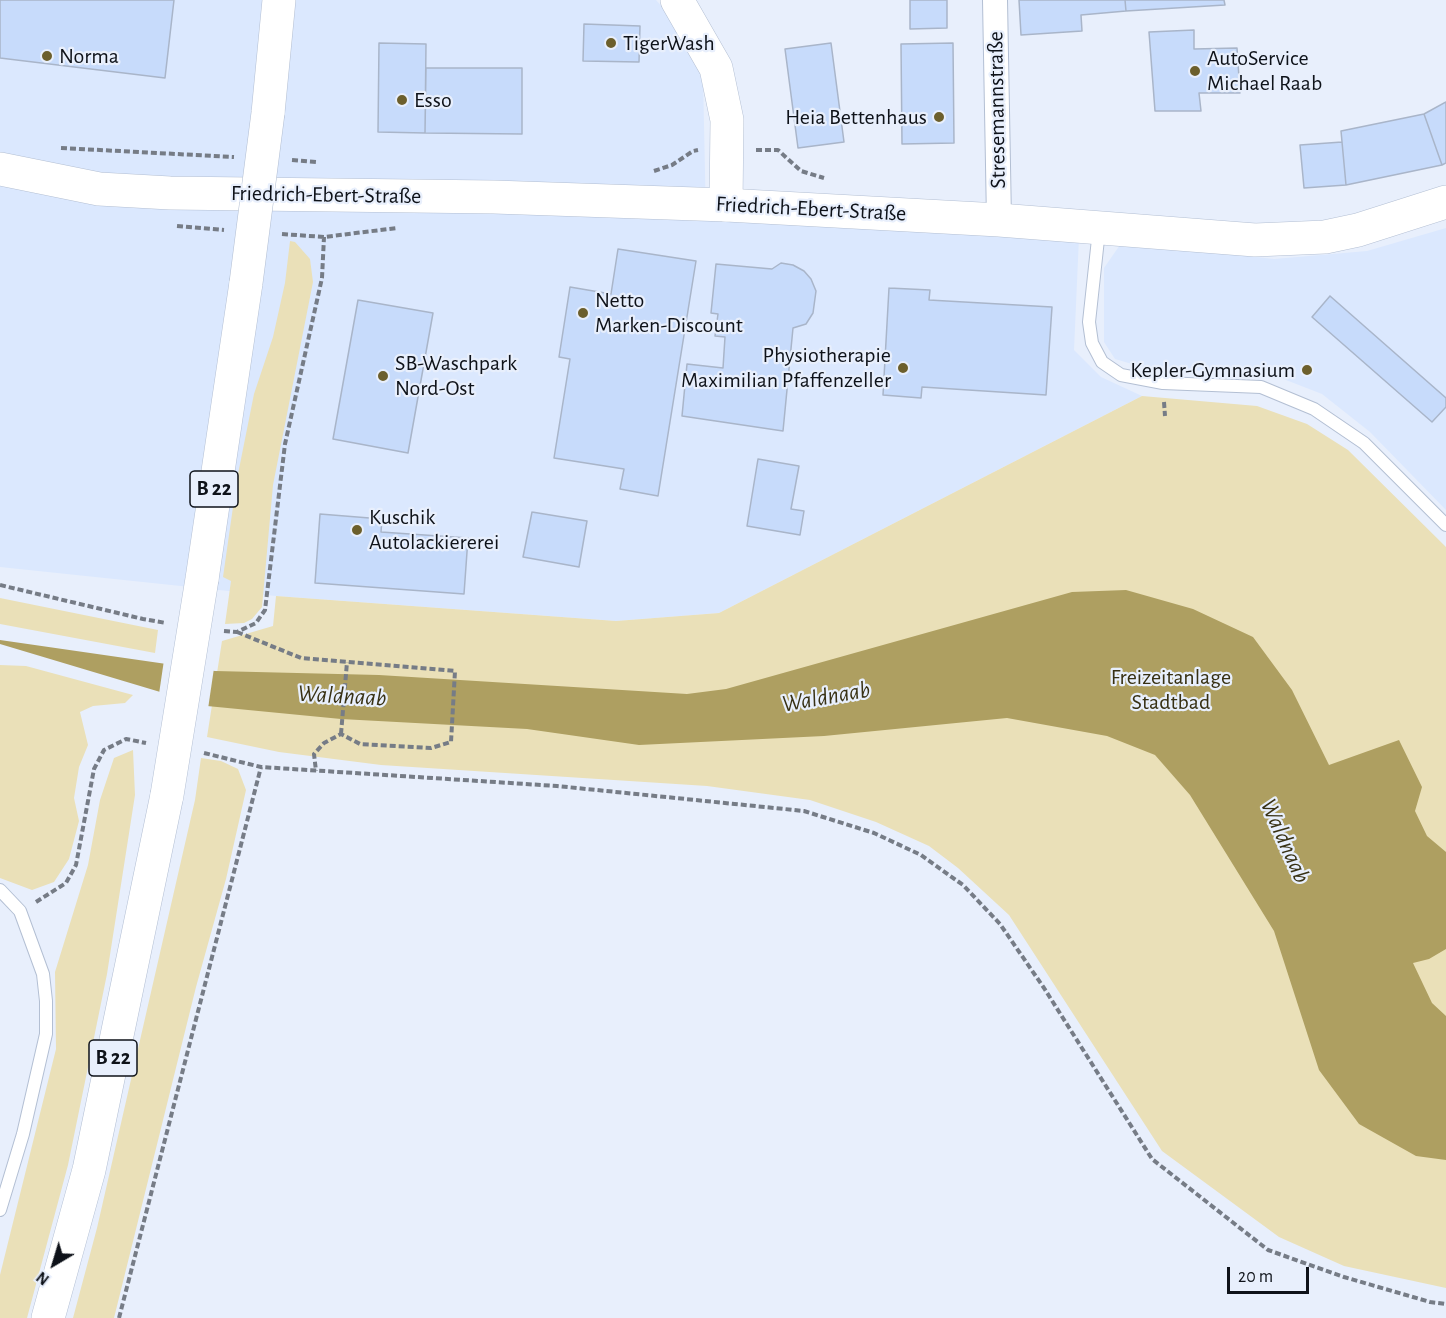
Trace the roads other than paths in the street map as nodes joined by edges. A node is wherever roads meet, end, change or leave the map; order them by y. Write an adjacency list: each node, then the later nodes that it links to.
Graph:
1 (677, 0): 6 (main road)
2 (995, 0): 7 (street, Stresemannstraße)
3 (279, 1): 12 (main road, B 22, bridge)
4 (0, 169): 6 (main road, Friedrich-Ebert-Straße)
5 (1446, 201): 8 (main road, Friedrich-Ebert-Straße)
6 (726, 205): 7 (main road, Friedrich-Ebert-Straße)
7 (999, 220): 8 (main road, Friedrich-Ebert-Straße)
8 (1099, 229): 9 (lane)
9 (1446, 525)
10 (0, 890): 11 (lane)
11 (0, 1210)
12 (48, 1318)

